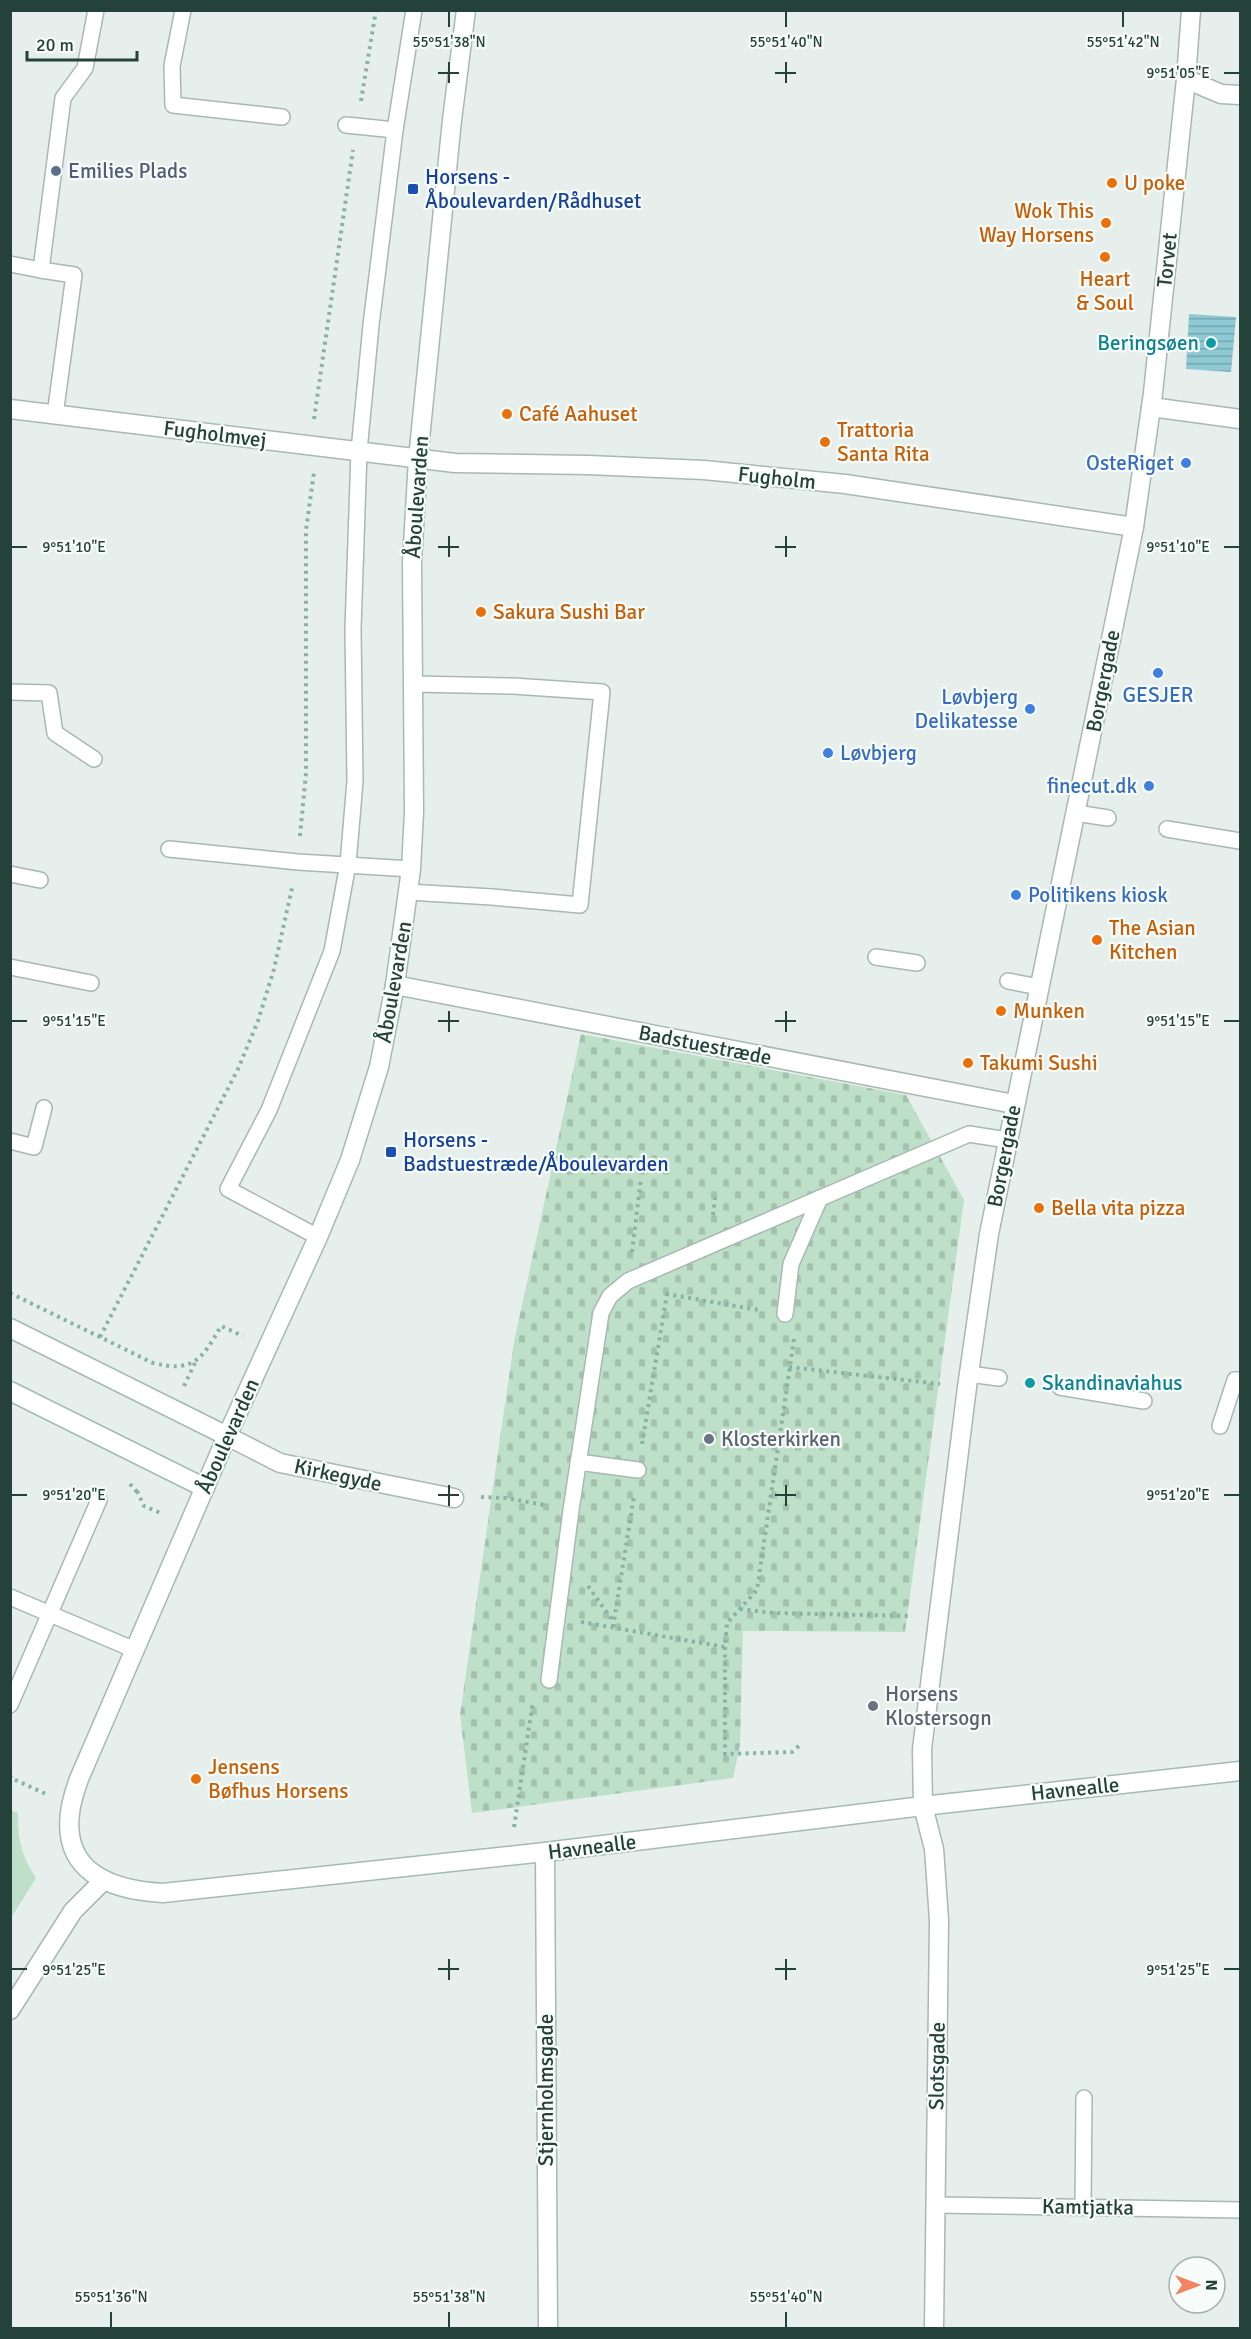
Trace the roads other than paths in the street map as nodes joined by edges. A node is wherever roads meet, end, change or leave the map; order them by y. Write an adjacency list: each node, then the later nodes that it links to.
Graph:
1 (96, 10): 12 (lane)
2 (183, 10): 8 (lane)
3 (414, 10): 10 (lane)
4 (466, 10): 18 (street, Åboulevarden)
5 (1191, 10): 6 (street, Torvet)
6 (1186, 79): 7 (street); 13 (street, Torvet)
7 (1240, 95)
8 (282, 117)
9 (351, 125): 10 (lane)
10 (395, 130): 17 (lane)
11 (10, 264): 12 (lane)
12 (41, 270): 15 (lane)
13 (1150, 407): 16 (street); 19 (street, Borgergade)
14 (10, 410): 15 (street, Fugholmvej)
15 (55, 415): 17 (street, Fugholmvej)
16 (1240, 419)
17 (359, 451): 18 (street, Fugholmvej); 28 (lane)
18 (418, 459): 19 (street, Fugholm); 20 (street, Åboulevarden)
19 (1134, 527): 23 (street, Borgergade)
20 (414, 684): 29 (street, Åboulevarden); 32 (lane)
21 (10, 693): 22 (lane)
22 (94, 759)
23 (1077, 813): 24 (lane); 39 (street, Borgergade)
24 (1108, 818)
25 (1167, 829): 26 (lane)
26 (1240, 841)
27 (169, 849): 28 (lane)
28 (348, 864): 29 (lane); 45 (lane)
29 (411, 869): 32 (street, Åboulevarden)
30 (10, 874): 31 (lane)
31 (40, 880)
32 (408, 892): 38 (street, Åboulevarden)
33 (876, 957): 34 (lane)
34 (917, 963)
35 (10, 967): 37 (lane)
36 (1008, 981): 39 (lane)
37 (91, 983)
38 (395, 985): 40 (street, Badstuestræde); 45 (street, Åboulevarden)
39 (1039, 987): 40 (street, Borgergade)
40 (1014, 1104): 42 (street, Borgergade)
41 (44, 1108): 43 (lane)
42 (1007, 1140): 44 (lane); 49 (street, Borgergade)
43 (10, 1141)
44 (820, 1198): 46 (lane); 56 (lane)
45 (318, 1237): 55 (street, Åboulevarden)
46 (785, 1314)
47 (10, 1328): 55 (street, Kirkegyde)
48 (999, 1378): 49 (lane)
49 (968, 1380): 67 (street, Borgergade)
50 (1240, 1380): 54 (lane)
51 (1060, 1387): 53 (lane)
52 (10, 1391): 58 (street)
53 (1144, 1401)
54 (1220, 1426)
55 (227, 1436): 58 (street, Åboulevarden); 59 (street, Kirkegyde)
56 (578, 1462): 57 (lane); 64 (lane)
57 (638, 1470)
58 (205, 1488): 63 (street, Åboulevarden)
59 (454, 1498)
60 (99, 1500): 62 (lane)
61 (10, 1597): 62 (lane)
62 (50, 1613): 63 (lane); 65 (lane)
63 (135, 1650): 69 (street, Åboulevarden)
64 (549, 1680)
65 (10, 1705)
66 (1240, 1771): 67 (street, Havnealle)
67 (923, 1806): 68 (street, Havnealle); 72 (street, Slotsgade)
68 (545, 1852): 69 (street, Havnealle); 75 (street, Stjernholmsgade)
69 (103, 1881): 70 (street)
70 (10, 2010)
71 (1084, 2098): 73 (lane)
72 (936, 2205): 73 (lane, Kamtjatka); 76 (street, Slotsgade)
73 (1083, 2207): 74 (lane, Kamtjatka)
74 (1240, 2210)
75 (548, 2328)
76 (934, 2328)

